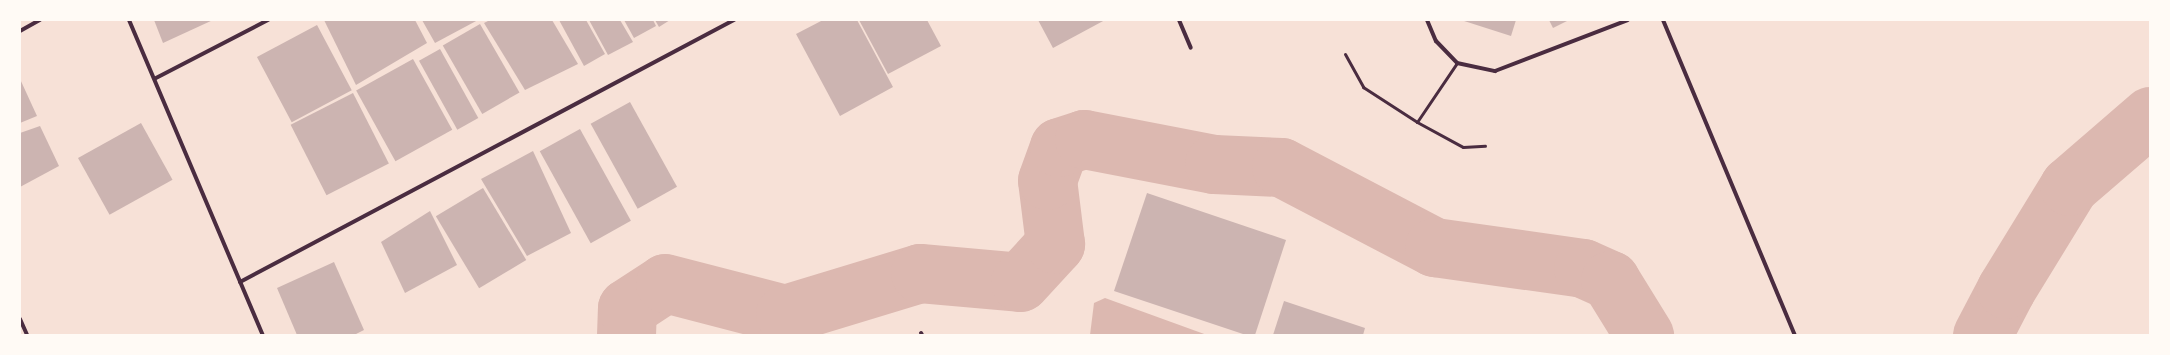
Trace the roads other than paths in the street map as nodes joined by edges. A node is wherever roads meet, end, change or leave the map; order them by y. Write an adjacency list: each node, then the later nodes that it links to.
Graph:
1 (40, 20): 9 (street)
2 (129, 20): 13 (street)
3 (268, 20): 13 (street)
4 (734, 20): 16 (street)
5 (1179, 20): 10 (street)
6 (1428, 20): 12 (street)
7 (1628, 20): 12 (street)
8 (1663, 20): 20 (street)
9 (20, 31)
10 (1191, 48)
11 (1345, 54): 14 (lane)
12 (1457, 63): 14 (lane)
13 (156, 78): 16 (street)
14 (1417, 122): 15 (lane)
15 (1485, 146)
16 (240, 282): 19 (street)
17 (20, 319): 18 (street)
18 (27, 335)
19 (263, 335)
20 (1795, 335)

